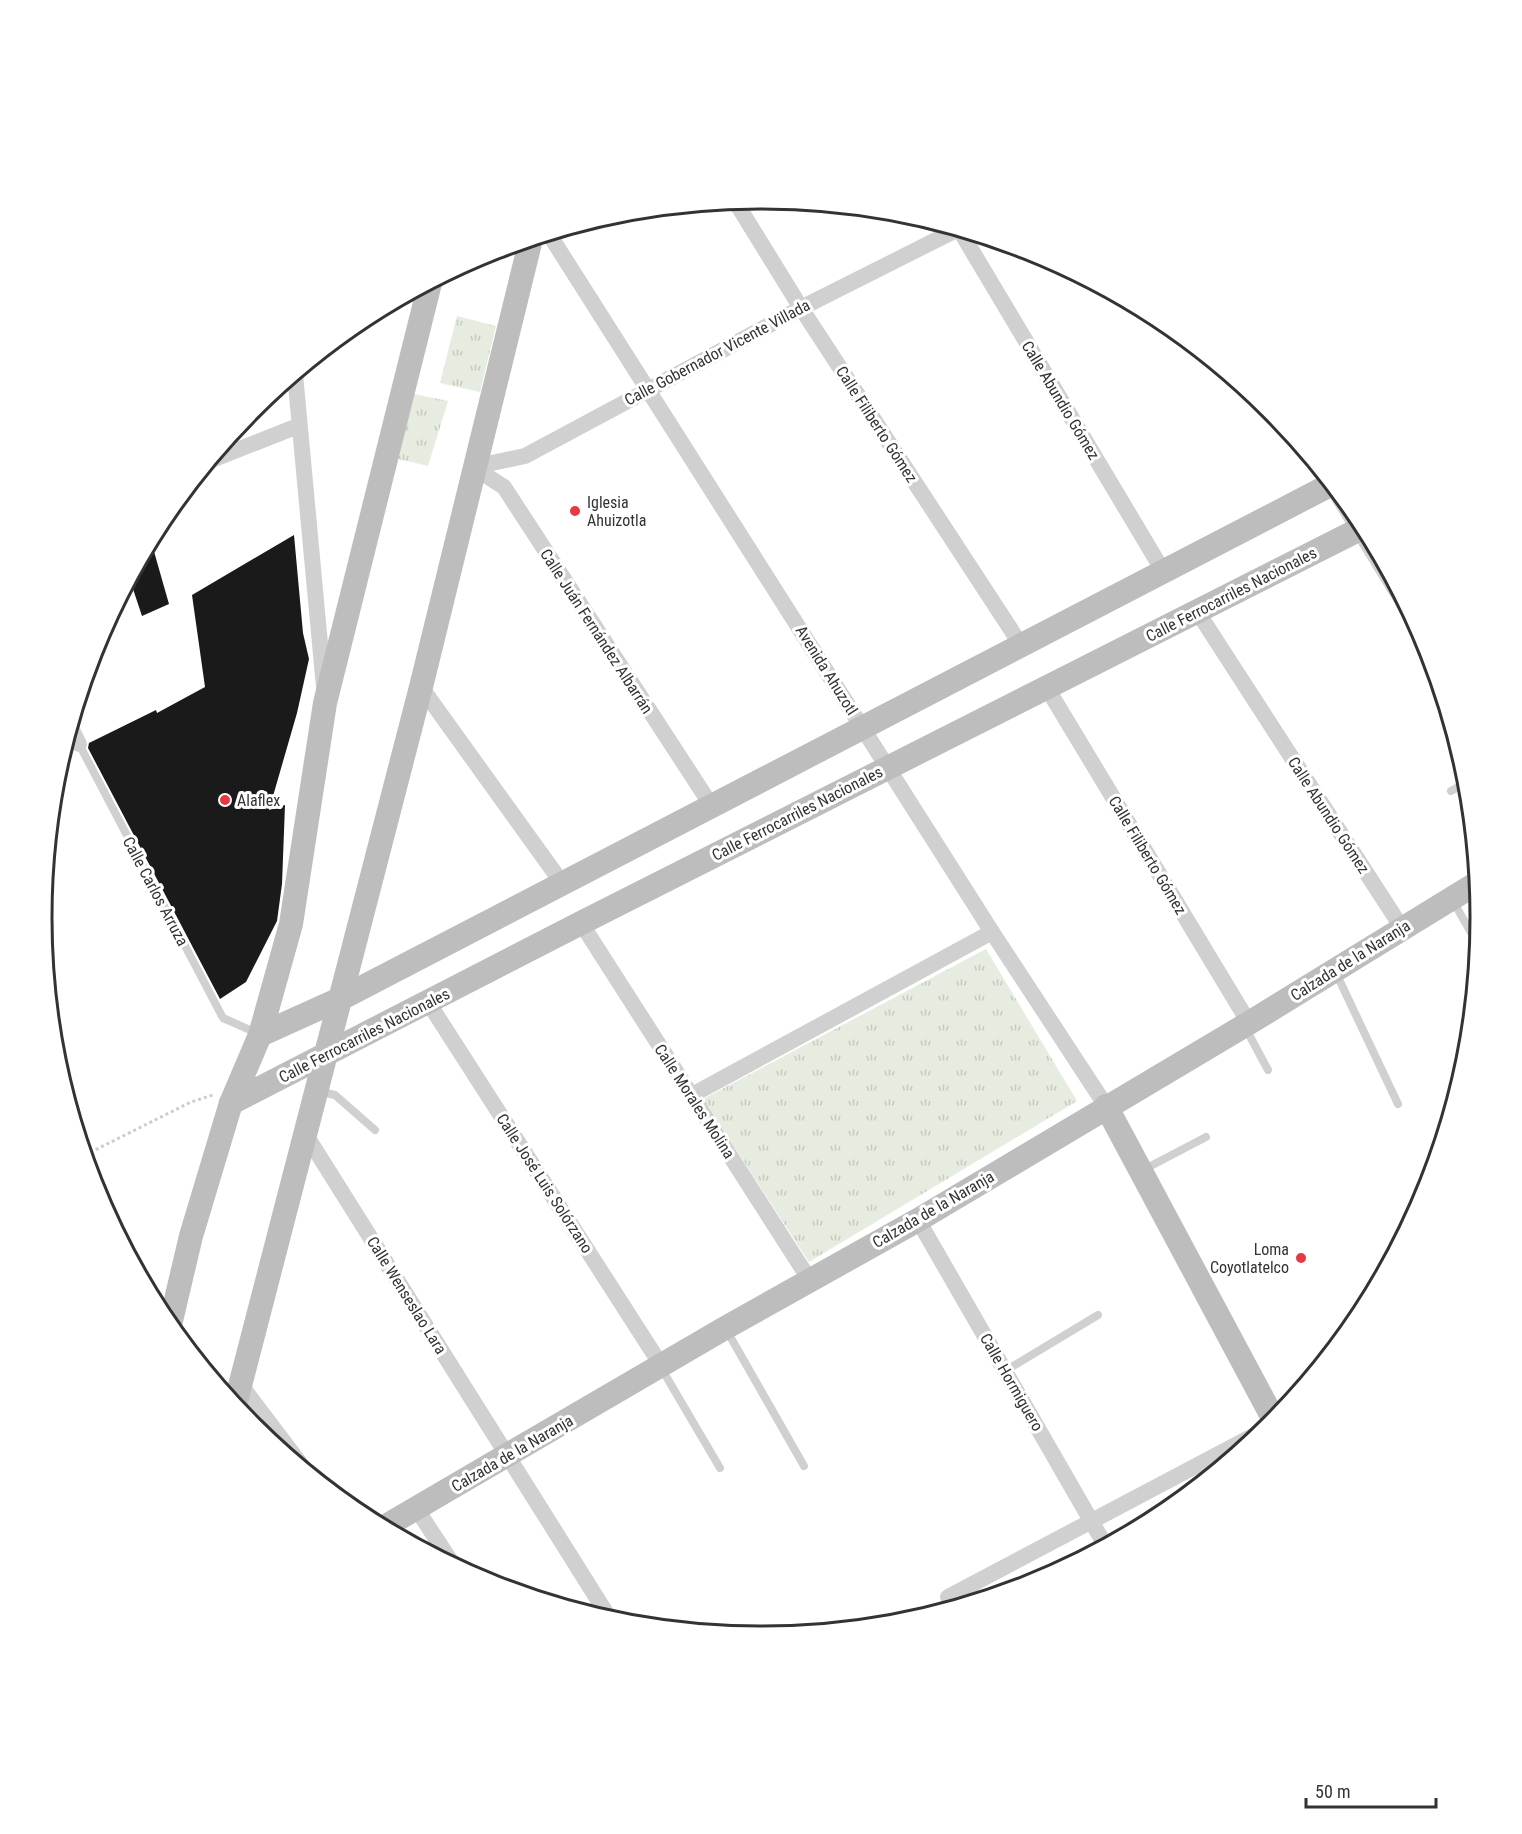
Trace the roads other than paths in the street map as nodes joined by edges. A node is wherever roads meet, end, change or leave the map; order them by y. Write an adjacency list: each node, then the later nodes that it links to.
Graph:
1 (740, 209): 7 (street, Calle Filiberto Gómez)
2 (948, 234): 7 (street, Calle Gobernador Vicente Villada)
3 (964, 239): 15 (street, Calle Abundio Gómez)
4 (553, 240): 9 (street, Avenida Ahuzotl)
5 (529, 248): 12 (main road)
6 (428, 292): 20 (main road)
7 (801, 308): 9 (street, Calle Gobernador Vicente Villada); 17 (street, Calle Filiberto Gómez)
8 (296, 383): 10 (street)
9 (647, 388): 12 (street, Calle Gobernador Vicente Villada); 21 (street, Avenida Ahuzotl)
10 (298, 426): 11 (street); 20 (street)
11 (224, 455)
12 (473, 467): 18 (main road); 27 (street, Calle Juán Fernández Albarrán)
13 (1324, 488): 15 (main road)
14 (1355, 531): 16 (main road, Calle Ferrocarriles Nacionales)
15 (1163, 571): 17 (main road)
16 (1197, 610): 19 (main road, Calle Ferrocarriles Nacionales); 32 (street, Calle Abundio Gómez)
17 (1021, 645): 21 (main road)
18 (421, 687): 28 (street); 36 (main road)
19 (1047, 688): 24 (main road, Calle Ferrocarriles Nacionales); 38 (street, Calle Filiberto Gómez)
20 (325, 703): 39 (main road)
21 (862, 726): 24 (street, Avenida Ahuzotl); 27 (main road)
22 (76, 738): 23 (street, Calle Carlos Arruza)
23 (79, 744): 39 (lane, Calle Carlos Arruza)
24 (888, 767): 31 (main road, Calle Ferrocarriles Nacionales); 34 (street, Avenida Ahuzotl)
25 (1457, 787): 26 (lane)
26 (1450, 791)
27 (711, 806): 28 (main road)
28 (562, 883): 36 (main road)
29 (1469, 888): 30 (main road, Calzada de la Naranja)
30 (1452, 898): 32 (main road, Calzada de la Naranja); 33 (lane)
31 (581, 923): 37 (main road, Calle Ferrocarriles Nacionales); 44 (street, Calle Morales Molina)
32 (1402, 928): 35 (main road, Calzada de la Naranja)
33 (1470, 928)
34 (993, 932): 44 (street); 46 (street, Avenida Ahuzotl)
35 (1335, 969): 38 (main road, Calzada de la Naranja); 45 (lane)
36 (340, 999): 39 (main road); 40 (main road)
37 (428, 1002): 40 (main road, Calle Ferrocarriles Nacionales); 56 (street, Calle José Luis Solórzano)
38 (1247, 1024): 41 (lane); 46 (main road, Calzada de la Naranja)
39 (260, 1035): 43 (main road)
40 (326, 1054): 42 (main road); 43 (main road, Calle Ferrocarriles Nacionales)
41 (1268, 1070)
42 (317, 1091): 47 (lane); 48 (main road)
43 (234, 1095): 53 (main road)
44 (692, 1095): 52 (street, Calle Morales Molina)
45 (1398, 1104)
46 (1106, 1106): 50 (main road); 51 (main road, Calzada de la Naranja)
47 (375, 1130)
48 (306, 1135): 58 (main road); 62 (street, Calle Wenseslao Lara)
49 (1206, 1137): 50 (lane)
50 (1142, 1170): 60 (main road)
51 (918, 1220): 52 (main road, Calzada de la Naranja); 57 (street, Calle Hormiguero)
52 (809, 1279): 55 (main road, Calzada de la Naranja)
53 (173, 1312)
54 (1098, 1315): 57 (lane)
55 (725, 1328): 56 (main road, Calzada de la Naranja); 63 (lane)
56 (661, 1366): 62 (main road, Calzada de la Naranja); 64 (lane)
57 (1005, 1371): 67 (street, Calle Hormiguero)
58 (238, 1394): 59 (street)
59 (248, 1406)
60 (1269, 1411)
61 (1229, 1449): 67 (street)
62 (507, 1456): 65 (main road, Calzada de la Naranja); 71 (street, Calle Wenseslao Lara)
63 (804, 1466)
64 (720, 1468)
65 (416, 1508): 66 (main road, Calzada de la Naranja); 69 (street)
66 (393, 1522)
67 (1093, 1523): 68 (street, Calle Hormiguero); 70 (street)
68 (1101, 1538)
69 (444, 1550)
70 (948, 1596)
71 (602, 1607)

